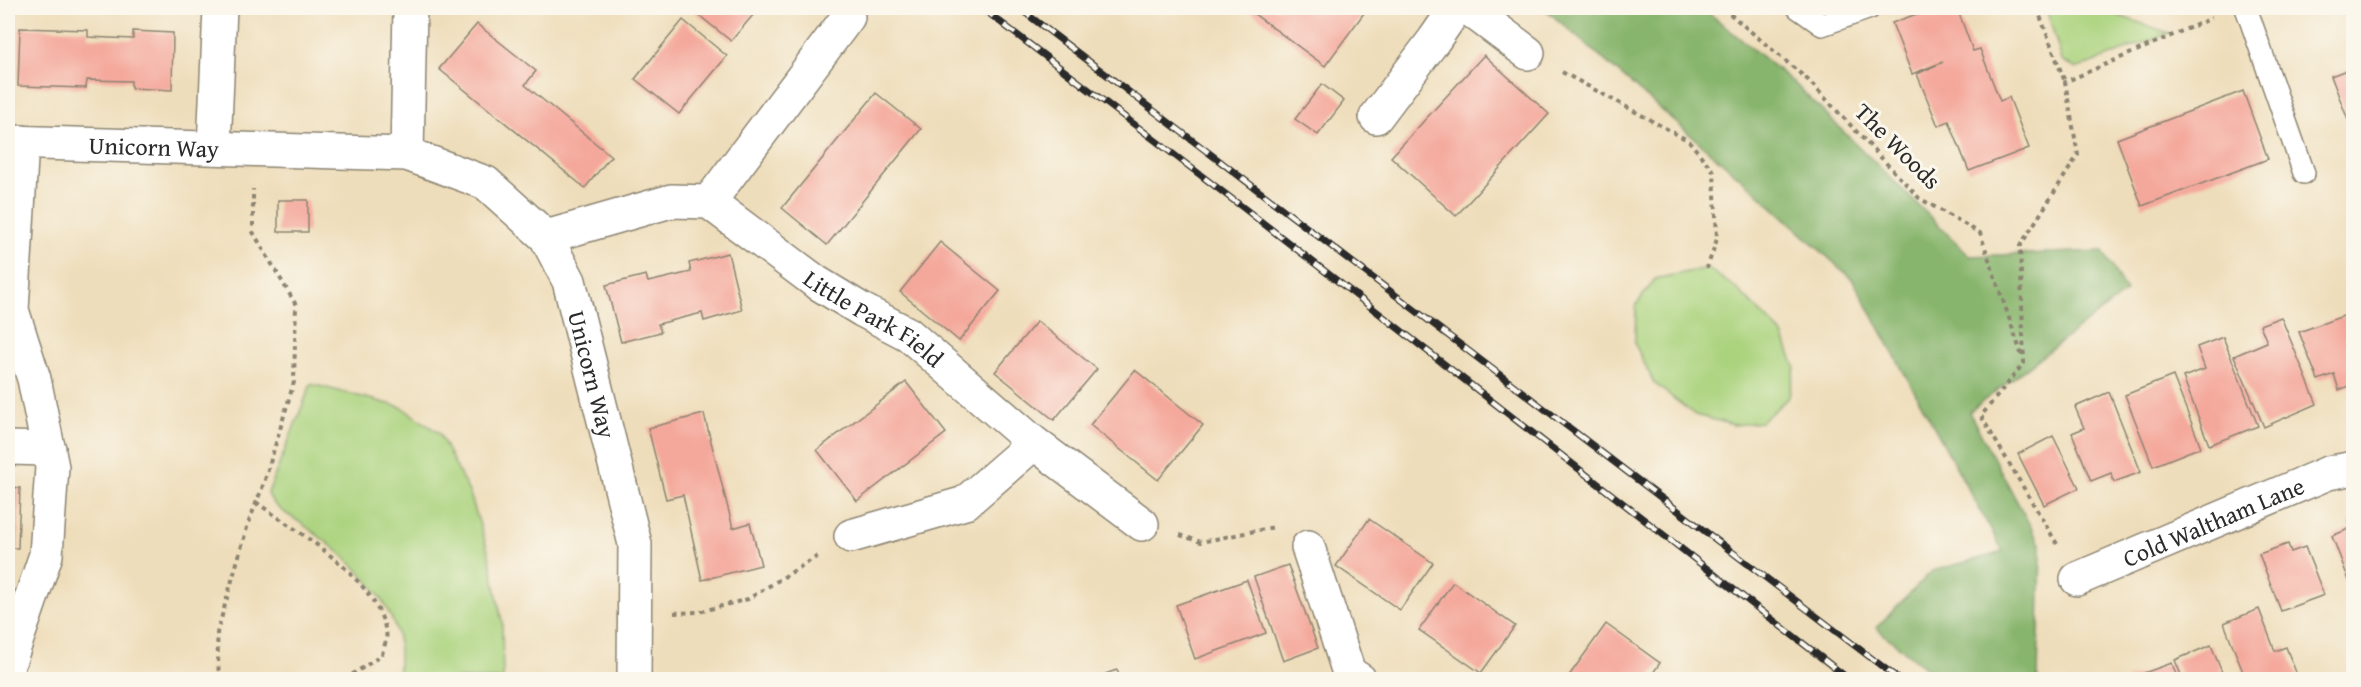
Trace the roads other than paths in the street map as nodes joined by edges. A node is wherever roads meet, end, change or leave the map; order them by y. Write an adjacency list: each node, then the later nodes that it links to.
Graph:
1 (220, 8): 12 (street)
2 (410, 8): 13 (street)
3 (1456, 8): 10 (street)
4 (1468, 8): 9 (street)
5 (1798, 8): 6 (lane)
6 (1870, 8)
7 (2246, 8): 14 (lane)
8 (848, 16): 15 (street)
9 (1528, 53)
10 (1376, 117)
11 (15, 142): 12 (street, Unicorn Way); 19 (street)
12 (214, 148): 13 (street, Unicorn Way)
13 (406, 154): 16 (street, Unicorn Way)
14 (2304, 174)
15 (710, 202): 16 (street); 17 (street, Little Park Field)
16 (546, 237): 26 (street, Unicorn Way)
17 (1034, 443): 21 (street, Little Park Field); 22 (street)
18 (8, 448): 19 (street)
19 (49, 449): 25 (street)
20 (2354, 468): 24 (street, Cold Waltham Lane)
21 (1142, 524)
22 (851, 536)
23 (1308, 547): 27 (street)
24 (2077, 579)
25 (8, 665)
26 (634, 680)
27 (1360, 680)

